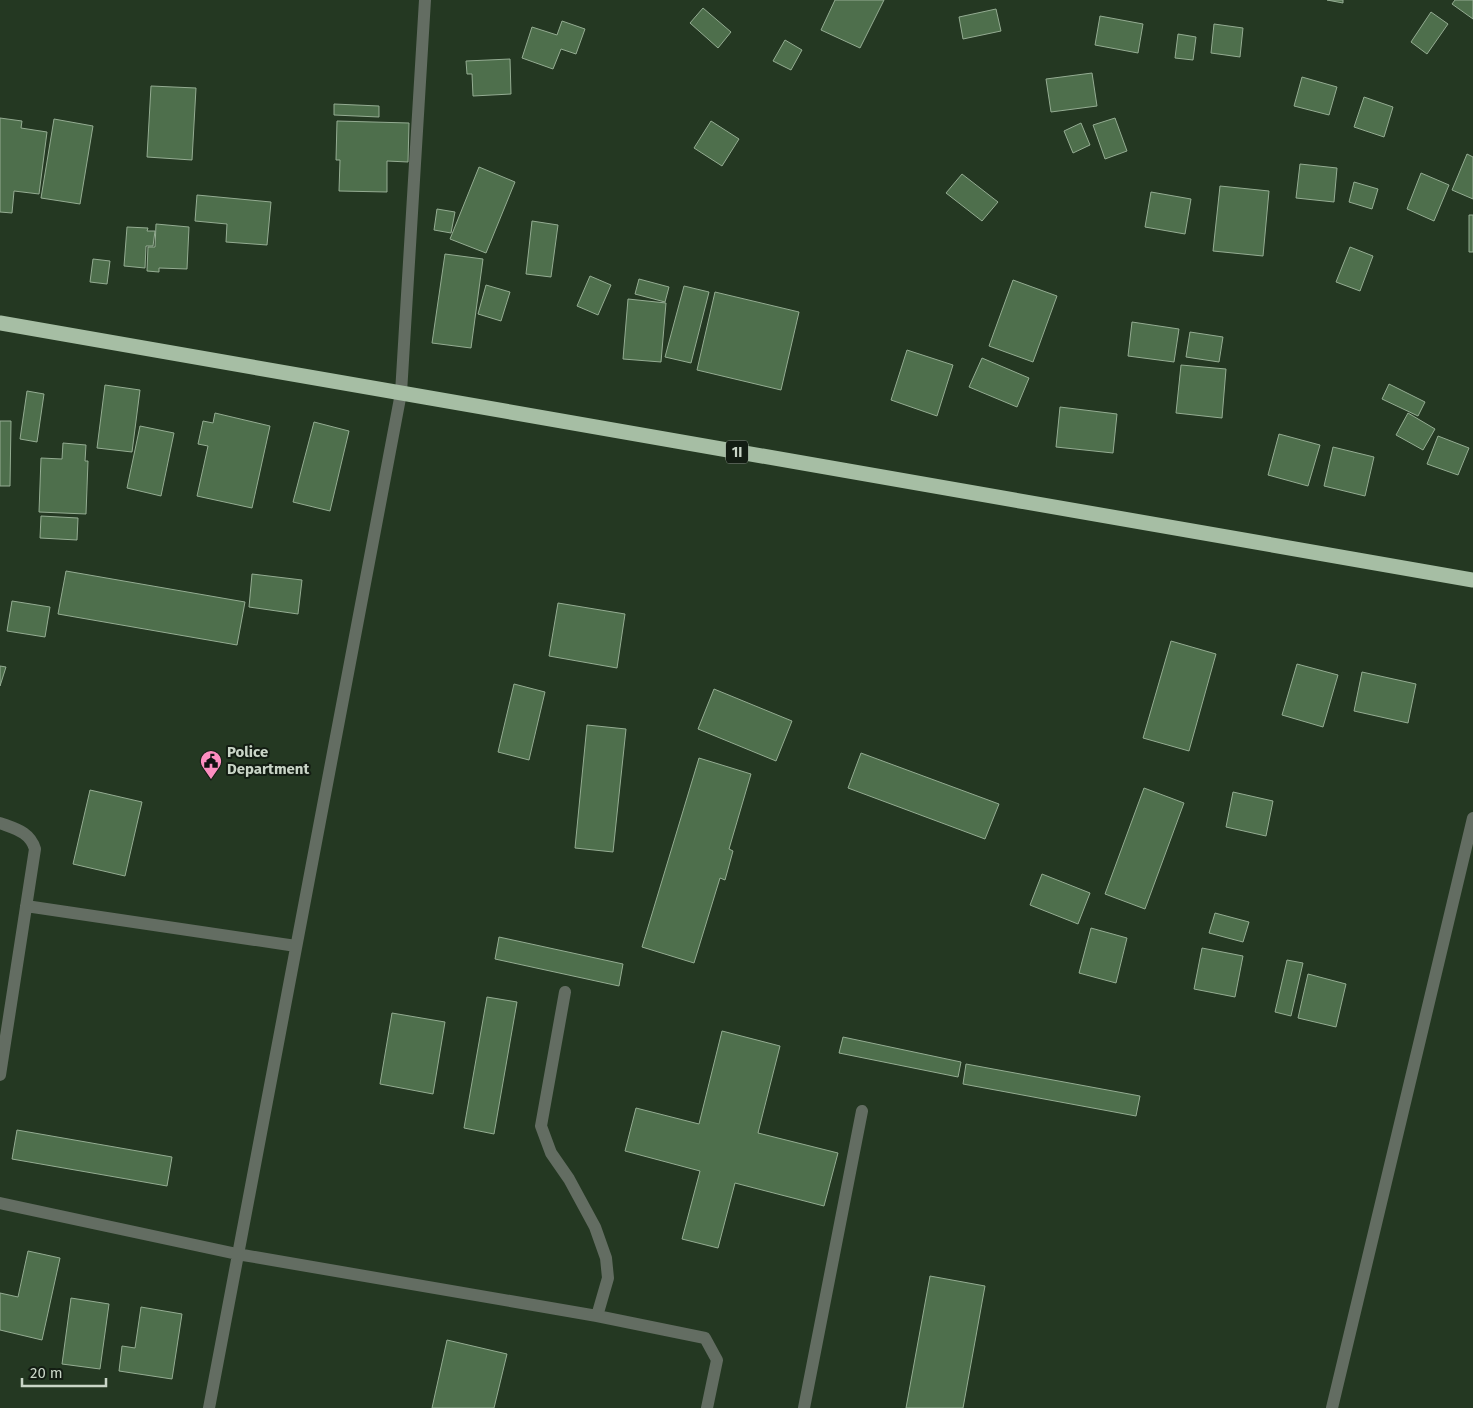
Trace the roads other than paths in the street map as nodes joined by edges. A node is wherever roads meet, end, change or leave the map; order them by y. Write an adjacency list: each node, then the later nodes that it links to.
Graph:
1 (425, 0): 3 (street)
2 (0, 323): 3 (highway, 1I)
3 (402, 393): 4 (highway, 1I); 8 (street)
4 (1473, 580)
5 (1473, 818): 18 (street)
6 (0, 823): 7 (street)
7 (26, 906): 8 (street); 10 (street)
8 (296, 946): 13 (street)
9 (565, 992): 14 (street)
10 (0, 1075)
11 (862, 1111): 17 (street)
12 (0, 1202): 13 (street)
13 (237, 1254): 14 (street); 15 (street)
14 (598, 1316): 16 (street)
15 (209, 1408)
16 (706, 1408)
17 (804, 1408)
18 (1332, 1408)

